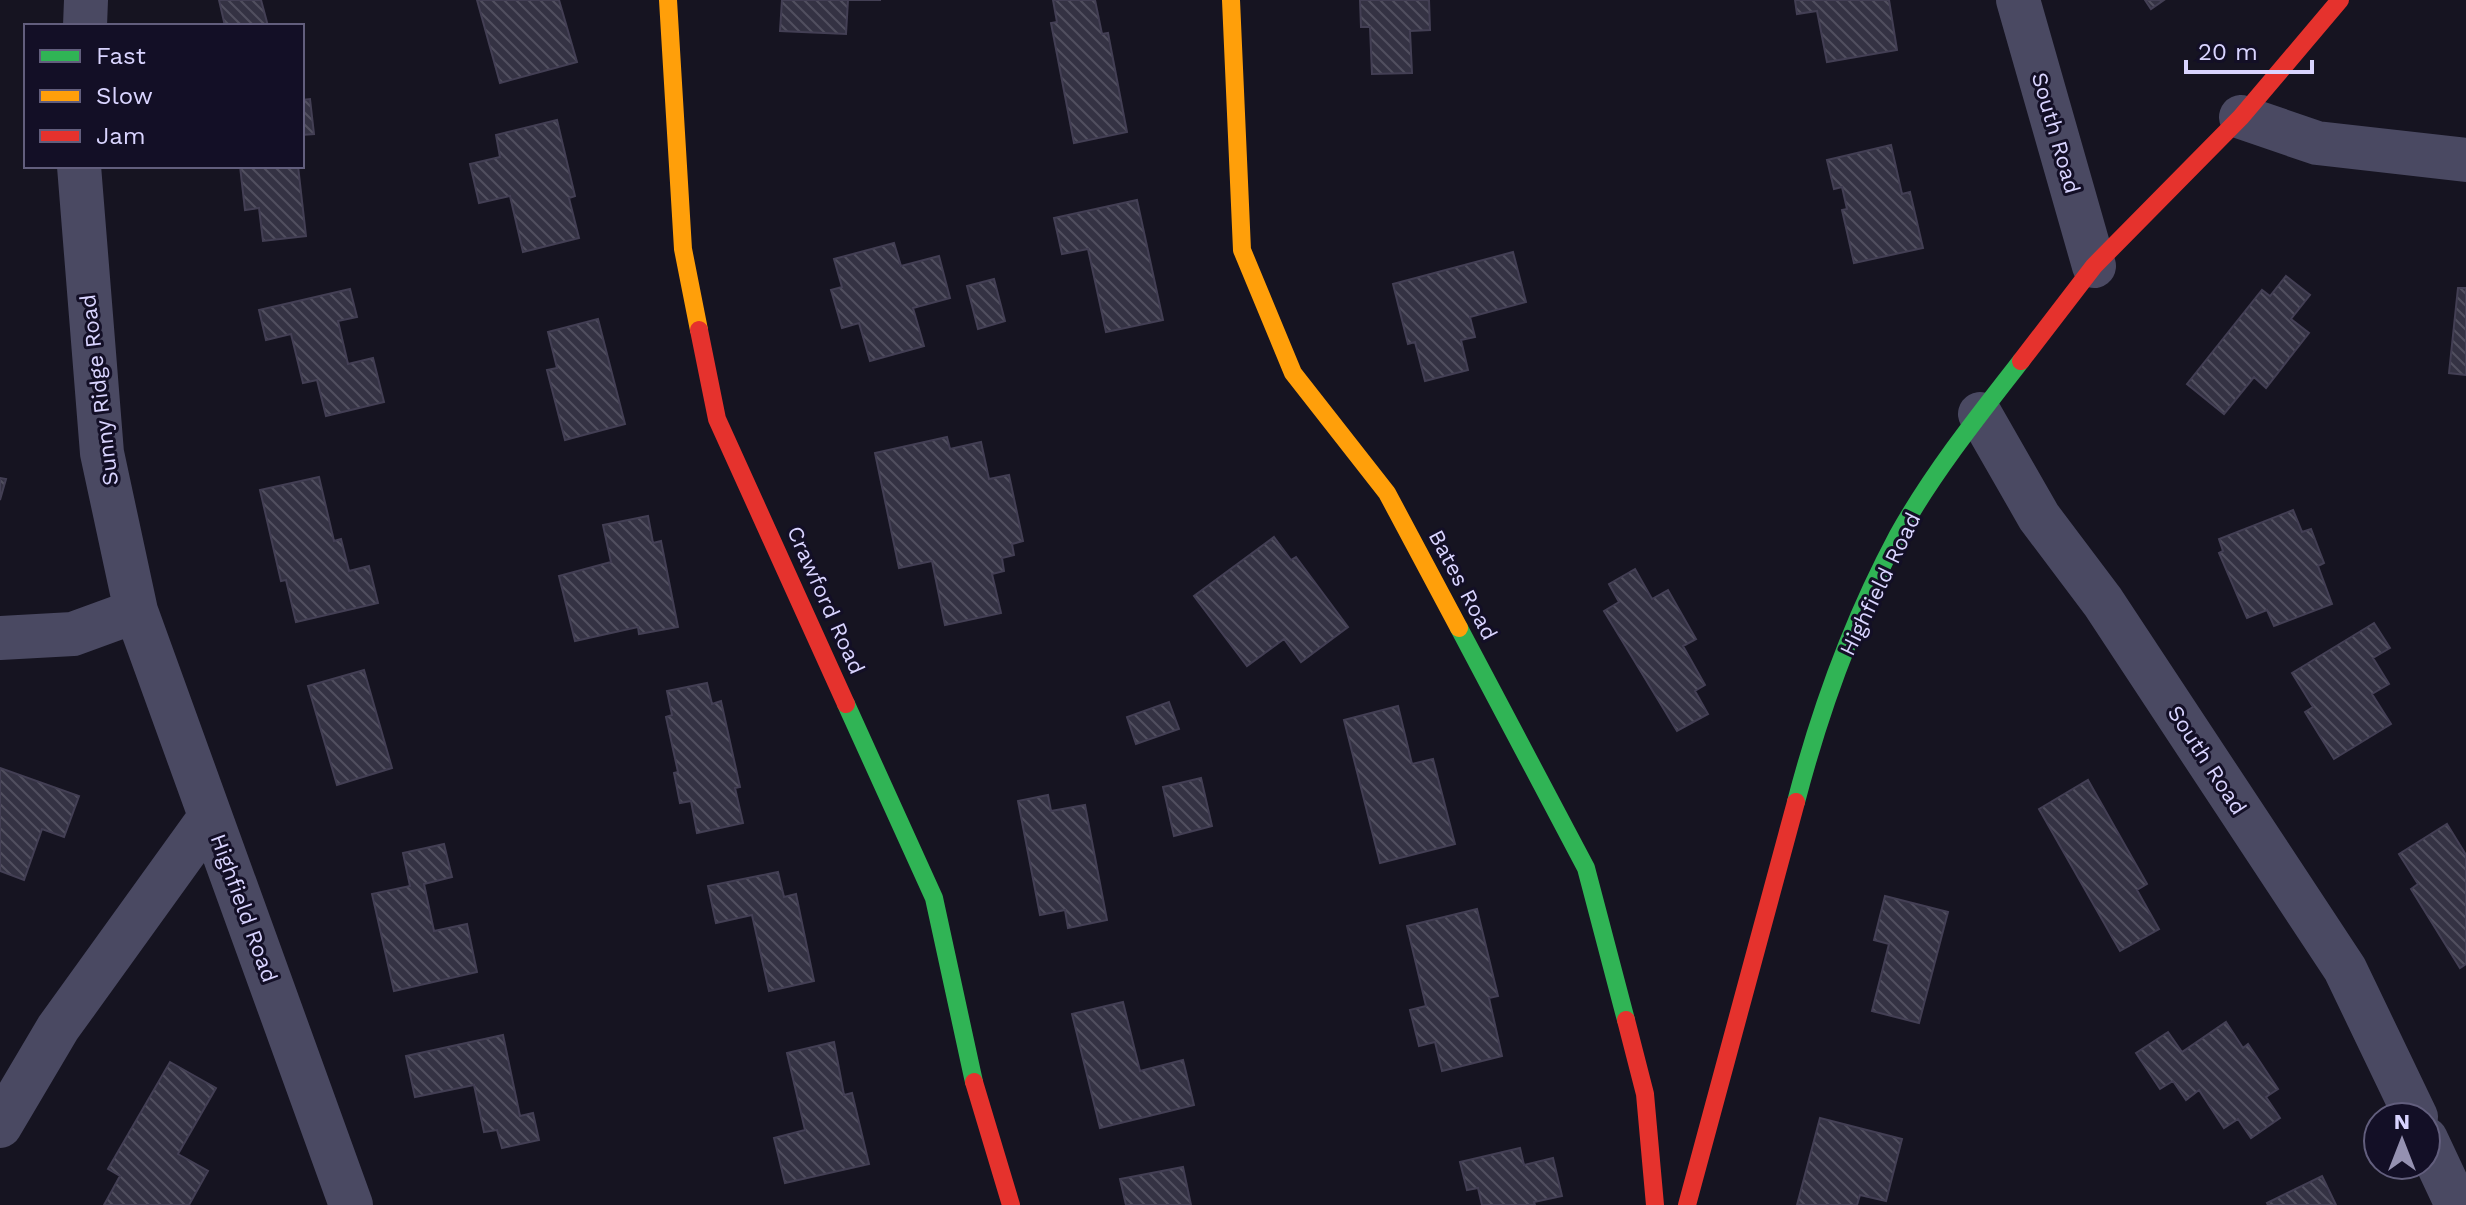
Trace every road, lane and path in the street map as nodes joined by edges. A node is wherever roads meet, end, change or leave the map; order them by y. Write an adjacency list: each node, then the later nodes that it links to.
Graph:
1 (86, 0): 6 (street)
2 (668, 0): 19 (street, Crawford Road)
3 (1231, 0): 20 (street, Bates Road)
4 (2018, 0): 10 (street, South Road)
5 (2340, 0): 7 (street, Highfield Road)
6 (85, 24)
7 (2241, 117): 8 (street); 10 (street, Highfield Road)
8 (2466, 160)
9 (79, 168): 12 (street, Sunny Ridge Road)
10 (2094, 266): 11 (street, Highfield Road)
11 (1980, 414): 15 (street, South Road); 21 (street, Highfield Road)
12 (136, 611): 13 (street); 14 (street, Highfield Road)
13 (0, 638)
14 (210, 817): 16 (street); 18 (street, Highfield Road)
15 (2408, 1101)
16 (0, 1126)
17 (2442, 1173): 22 (street)
18 (351, 1205)
19 (1011, 1205)
20 (1655, 1205)
21 (1687, 1205)
22 (2457, 1205)

